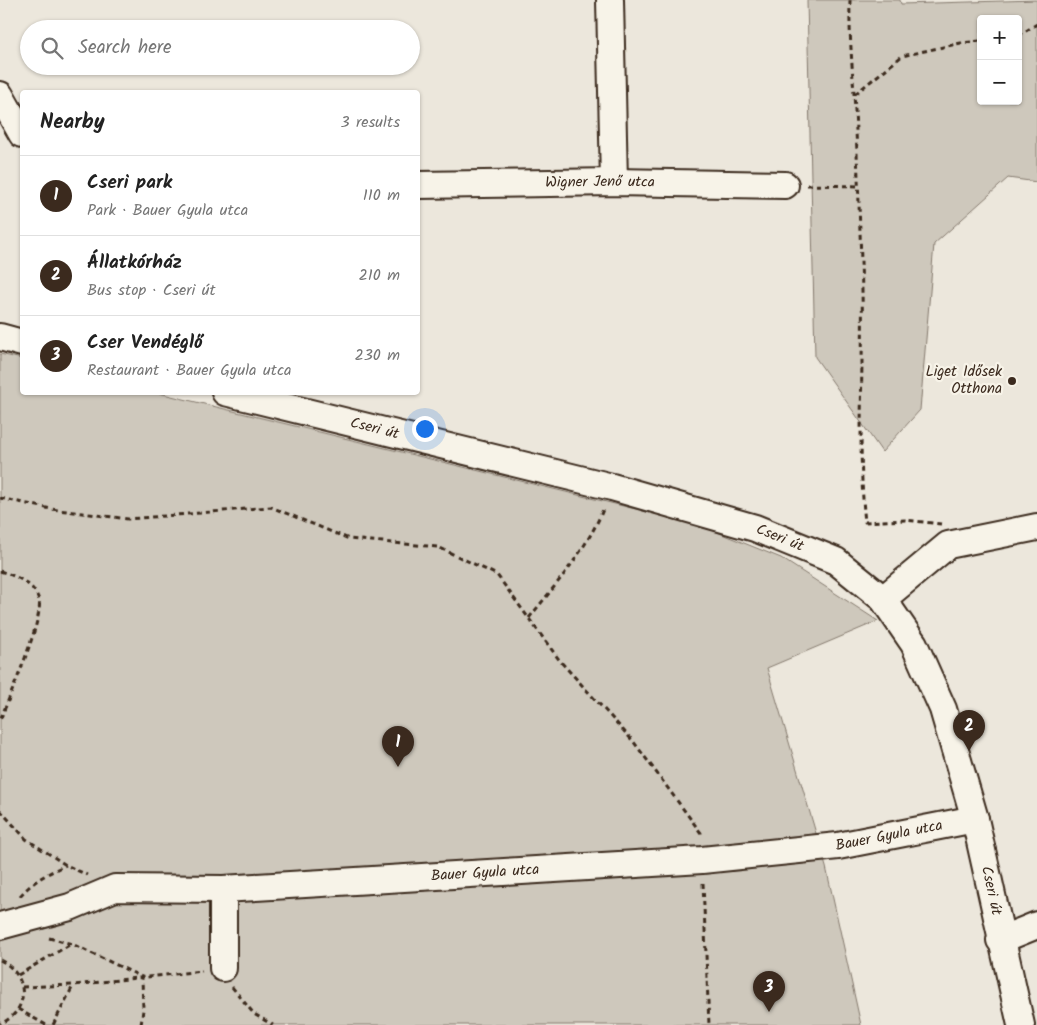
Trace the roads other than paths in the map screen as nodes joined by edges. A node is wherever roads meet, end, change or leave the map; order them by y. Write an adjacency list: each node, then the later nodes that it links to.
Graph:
1 (610, 0): 4 (street)
2 (0, 95): 3 (street)
3 (20, 130)
4 (614, 182): 5 (street, Wigner Jenő utca); 6 (street, Wigner Jenő utca)
5 (420, 185)
6 (785, 185)
7 (0, 337): 8 (street)
8 (20, 342)
9 (237, 395): 11 (street, Cseri út)
10 (1037, 527): 11 (street)
11 (883, 599): 12 (street, Cseri út)
12 (975, 820): 13 (street, Bauer Gyula utca); 16 (street, Cseri út)
13 (224, 889): 15 (street, Bauer Gyula utca); 17 (street)
14 (1037, 925): 16 (street)
15 (0, 926)
16 (1000, 940): 18 (street, Cseri út)
17 (222, 968)
18 (1021, 1025)

